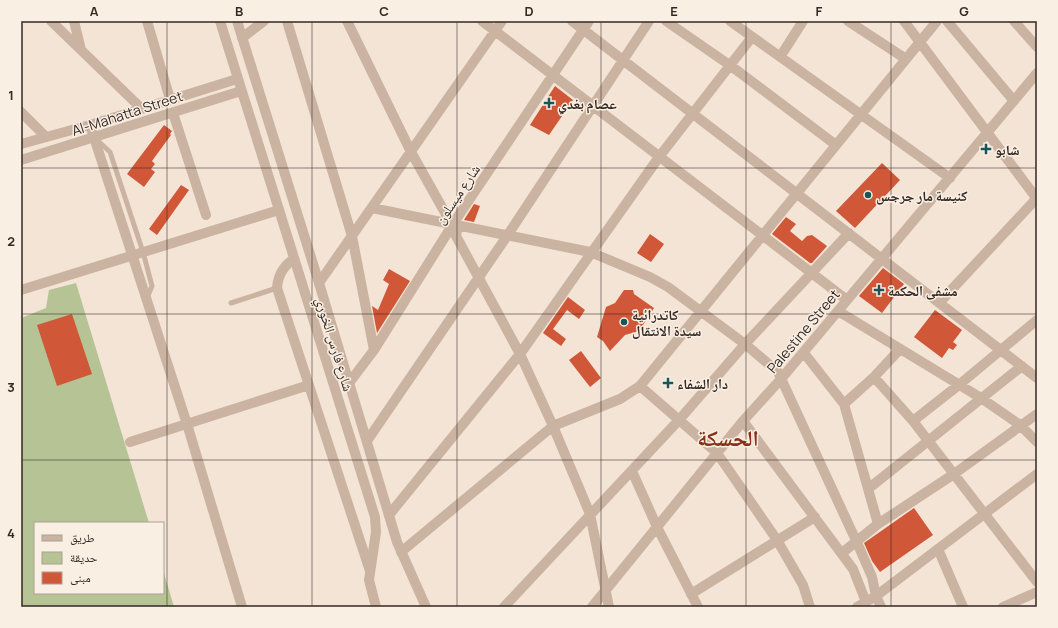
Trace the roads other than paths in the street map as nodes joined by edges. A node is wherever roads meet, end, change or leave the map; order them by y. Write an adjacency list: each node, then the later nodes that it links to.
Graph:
1 (51, 21): 28 (street)
2 (74, 21): 28 (street)
3 (147, 21): 37 (street)
4 (220, 21): 35 (street, شارع فارس الخوري)
5 (237, 21): 25 (street)
6 (264, 21): 25 (street)
7 (287, 21): 62 (street)
8 (347, 21): 51 (street)
9 (482, 21): 23 (street)
10 (502, 21): 23 (street)
11 (572, 21): 22 (street)
12 (589, 21): 22 (street, شارع ميسلون)
13 (649, 21): 31 (street)
14 (666, 21): 32 (street)
15 (730, 21): 24 (street)
16 (803, 21): 29 (street)
17 (848, 21): 30 (street)
18 (904, 21): 26 (street)
19 (937, 21): 26 (street)
20 (947, 21): 38 (street)
21 (1014, 21): 27 (street)
22 (583, 30): 31 (street); 34 (street, شارع ميسلون)
23 (495, 31): 34 (street); 51 (street)
24 (752, 37): 29 (street); 32 (street)
25 (242, 38): 71 (street)
26 (919, 42): 30 (street); 46 (street)
27 (1037, 47)
28 (81, 50): 40 (street)
29 (780, 57): 44 (street)
30 (906, 59): 44 (street)
31 (623, 60): 39 (street); 43 (street)
32 (731, 66): 43 (street); 50 (street)
33 (1037, 73): 38 (street, Palestine Street)
34 (553, 75): 39 (street); 60 (street, شارع ميسلون)
35 (237, 79): 36 (street, شارع فارس الخوري); 37 (street, Al-Mahatta Street)
36 (241, 91): 42 (street, Al-Mahatta Street); 58 (street, شارع فارس الخوري)
37 (170, 99): 40 (street, Al-Mahatta Street)
38 (1014, 101): 46 (street, Palestine Street)
39 (594, 106): 52 (street); 63 (street)
40 (141, 108): 45 (street, Al-Mahatta Street)
41 (21, 112): 47 (street)
42 (173, 113): 48 (street, Al-Mahatta Street); 59 (street)
43 (693, 114): 52 (street); 55 (street)
44 (861, 115): 50 (street); 54 (street)
45 (90, 125): 47 (street, Al-Mahatta Street); 48 (street)
46 (986, 134): 54 (street, Palestine Street); 56 (street)
47 (46, 137): 49 (street, Al-Mahatta Street)
48 (95, 138): 53 (street, Al-Mahatta Street); 66 (street)
49 (21, 144)
50 (836, 145): 55 (street)
51 (411, 152): 57 (street); 60 (street)
52 (659, 157): 64 (street); 65 (street)
53 (21, 160)
54 (950, 178): 67 (street, Palestine Street)
55 (797, 194): 61 (street); 64 (street)
56 (1037, 199): 75 (street)
57 (372, 208): 60 (street); 62 (street)
58 (279, 210): 66 (street); 68 (street, شارع فارس الخوري)
59 (206, 215)
60 (453, 224): 63 (street); 70 (street); 82 (street, شارع ميسلون)
61 (849, 232): 67 (street); 69 (street)
62 (352, 236): 71 (street); 82 (street)
63 (507, 236): 65 (street); 70 (street)
64 (763, 236): 69 (street); 77 (street)
65 (590, 252): 77 (street); 85 (street)
66 (138, 253): 73 (street); 100 (street)
67 (883, 258): 74 (street, Palestine Street); 75 (street)
68 (294, 259): 72 (street); 123 (street, شارع فارس الخوري)
69 (812, 273): 74 (street); 80 (street)
70 (478, 278): 85 (street); 103 (street)
71 (319, 283): 90 (street)
72 (277, 288): 76 (lane); 92 (street)
73 (21, 290)
74 (848, 300): 78 (street, Palestine Street)
75 (940, 302): 83 (street)
76 (231, 303)
77 (701, 310): 80 (street); 93 (street)
78 (838, 311): 81 (street); 84 (street, Palestine Street)
79 (1037, 320): 83 (street)
80 (745, 344): 89 (street); 97 (street)
81 (900, 348): 87 (street); 91 (street)
82 (374, 350): 90 (street, شارع ميسلون)
83 (1001, 350): 86 (street); 91 (street)
84 (804, 353): 89 (street, Palestine Street); 95 (street)
85 (520, 354): 102 (street); 114 (street)
86 (1022, 366): 88 (street); 94 (street)
87 (874, 377): 95 (street); 99 (street)
88 (1037, 378)
89 (781, 379): 98 (street, Palestine Street); 119 (street)
90 (349, 384): 103 (street)
91 (960, 384): 94 (street); 99 (street)
92 (309, 385): 100 (street); 123 (street)
93 (640, 386): 97 (street); 102 (street)
94 (981, 398): 101 (street); 104 (street)
95 (844, 404): 111 (street)
96 (1037, 414): 101 (street)
97 (679, 420): 107 (street); 108 (street)
98 (743, 420): 107 (street, Palestine Street); 115 (street)
99 (913, 421): 104 (street)
100 (187, 424): 105 (street); 130 (street)
101 (1020, 425): 106 (street); 109 (street)
102 (553, 426): 113 (street); 121 (street)
103 (367, 441): 114 (street)
104 (928, 441): 109 (street); 111 (street)
105 (130, 442)
106 (1037, 442)
107 (717, 453): 117 (street, Palestine Street); 118 (street)
108 (632, 471): 113 (street); 117 (street)
109 (954, 474): 112 (street); 116 (street)
110 (1037, 474): 112 (street)
111 (868, 489): 116 (street)
112 (986, 513): 120 (street); 124 (street)
113 (590, 514): 125 (street); 133 (street)
114 (389, 515): 121 (street)
115 (815, 517): 118 (street); 122 (street)
116 (878, 524): 119 (street)
117 (657, 527): 125 (street, Palestine Street); 127 (street)
118 (777, 540): 127 (street); 137 (street)
119 (856, 542): 122 (street); 128 (street)
120 (938, 549): 128 (street); 139 (street)
121 (401, 552): 132 (street)
122 (842, 553): 129 (street)
123 (370, 571): 131 (street, شارع فارس الخوري)
124 (1037, 582)
125 (605, 592): 134 (street, Palestine Street); 135 (street)
126 (1037, 592): 140 (street)
127 (691, 594): 136 (street)
128 (876, 596): 129 (street); 138 (street)
129 (863, 605)
130 (242, 607)
131 (376, 607)
132 (426, 607)
133 (504, 607)
134 (592, 607)
135 (609, 607)
136 (698, 607)
137 (810, 607)
138 (881, 607)
139 (963, 607)
140 (1003, 607)

